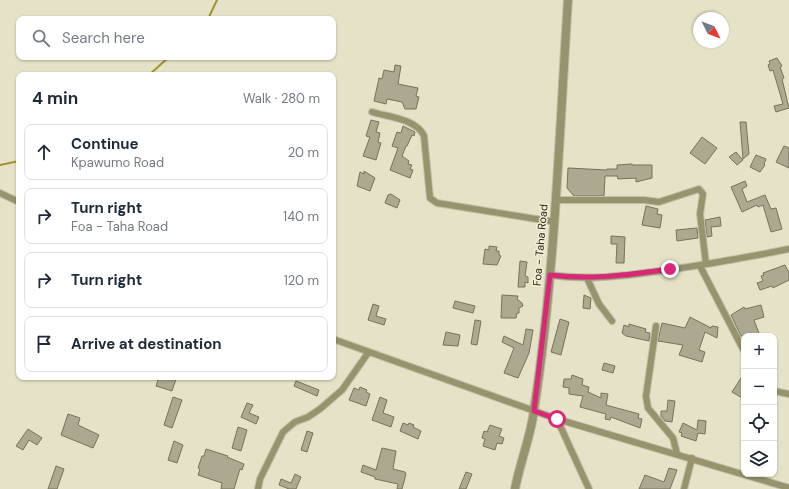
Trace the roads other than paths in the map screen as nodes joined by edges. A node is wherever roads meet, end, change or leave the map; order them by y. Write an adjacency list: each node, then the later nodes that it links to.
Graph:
1 (568, 0): 4 (street, Foa - Taha Road)
2 (372, 112): 6 (street)
3 (0, 193): 5 (street)
4 (555, 200): 6 (street, Foa - Taha Road); 8 (street)
5 (16, 201)
6 (555, 222): 9 (street, Foa - Taha Road)
7 (789, 249): 8 (street)
8 (703, 265): 10 (street); 14 (street)
9 (550, 275): 10 (street); 18 (street, Foa - Taha Road)
10 (587, 278): 11 (street)
11 (612, 321)
12 (656, 326): 20 (street)
13 (336, 340): 15 (street)
14 (741, 345)
15 (368, 353): 18 (street); 23 (street)
16 (777, 392): 17 (street)
17 (789, 394)
18 (534, 411): 19 (street); 24 (street, Foa - Taha Road)
19 (557, 419): 20 (street); 25 (street)
20 (677, 454): 21 (street)
21 (692, 458): 22 (street); 26 (street)
22 (789, 488)
23 (258, 489)
24 (516, 489)
25 (589, 489)
26 (684, 489)

